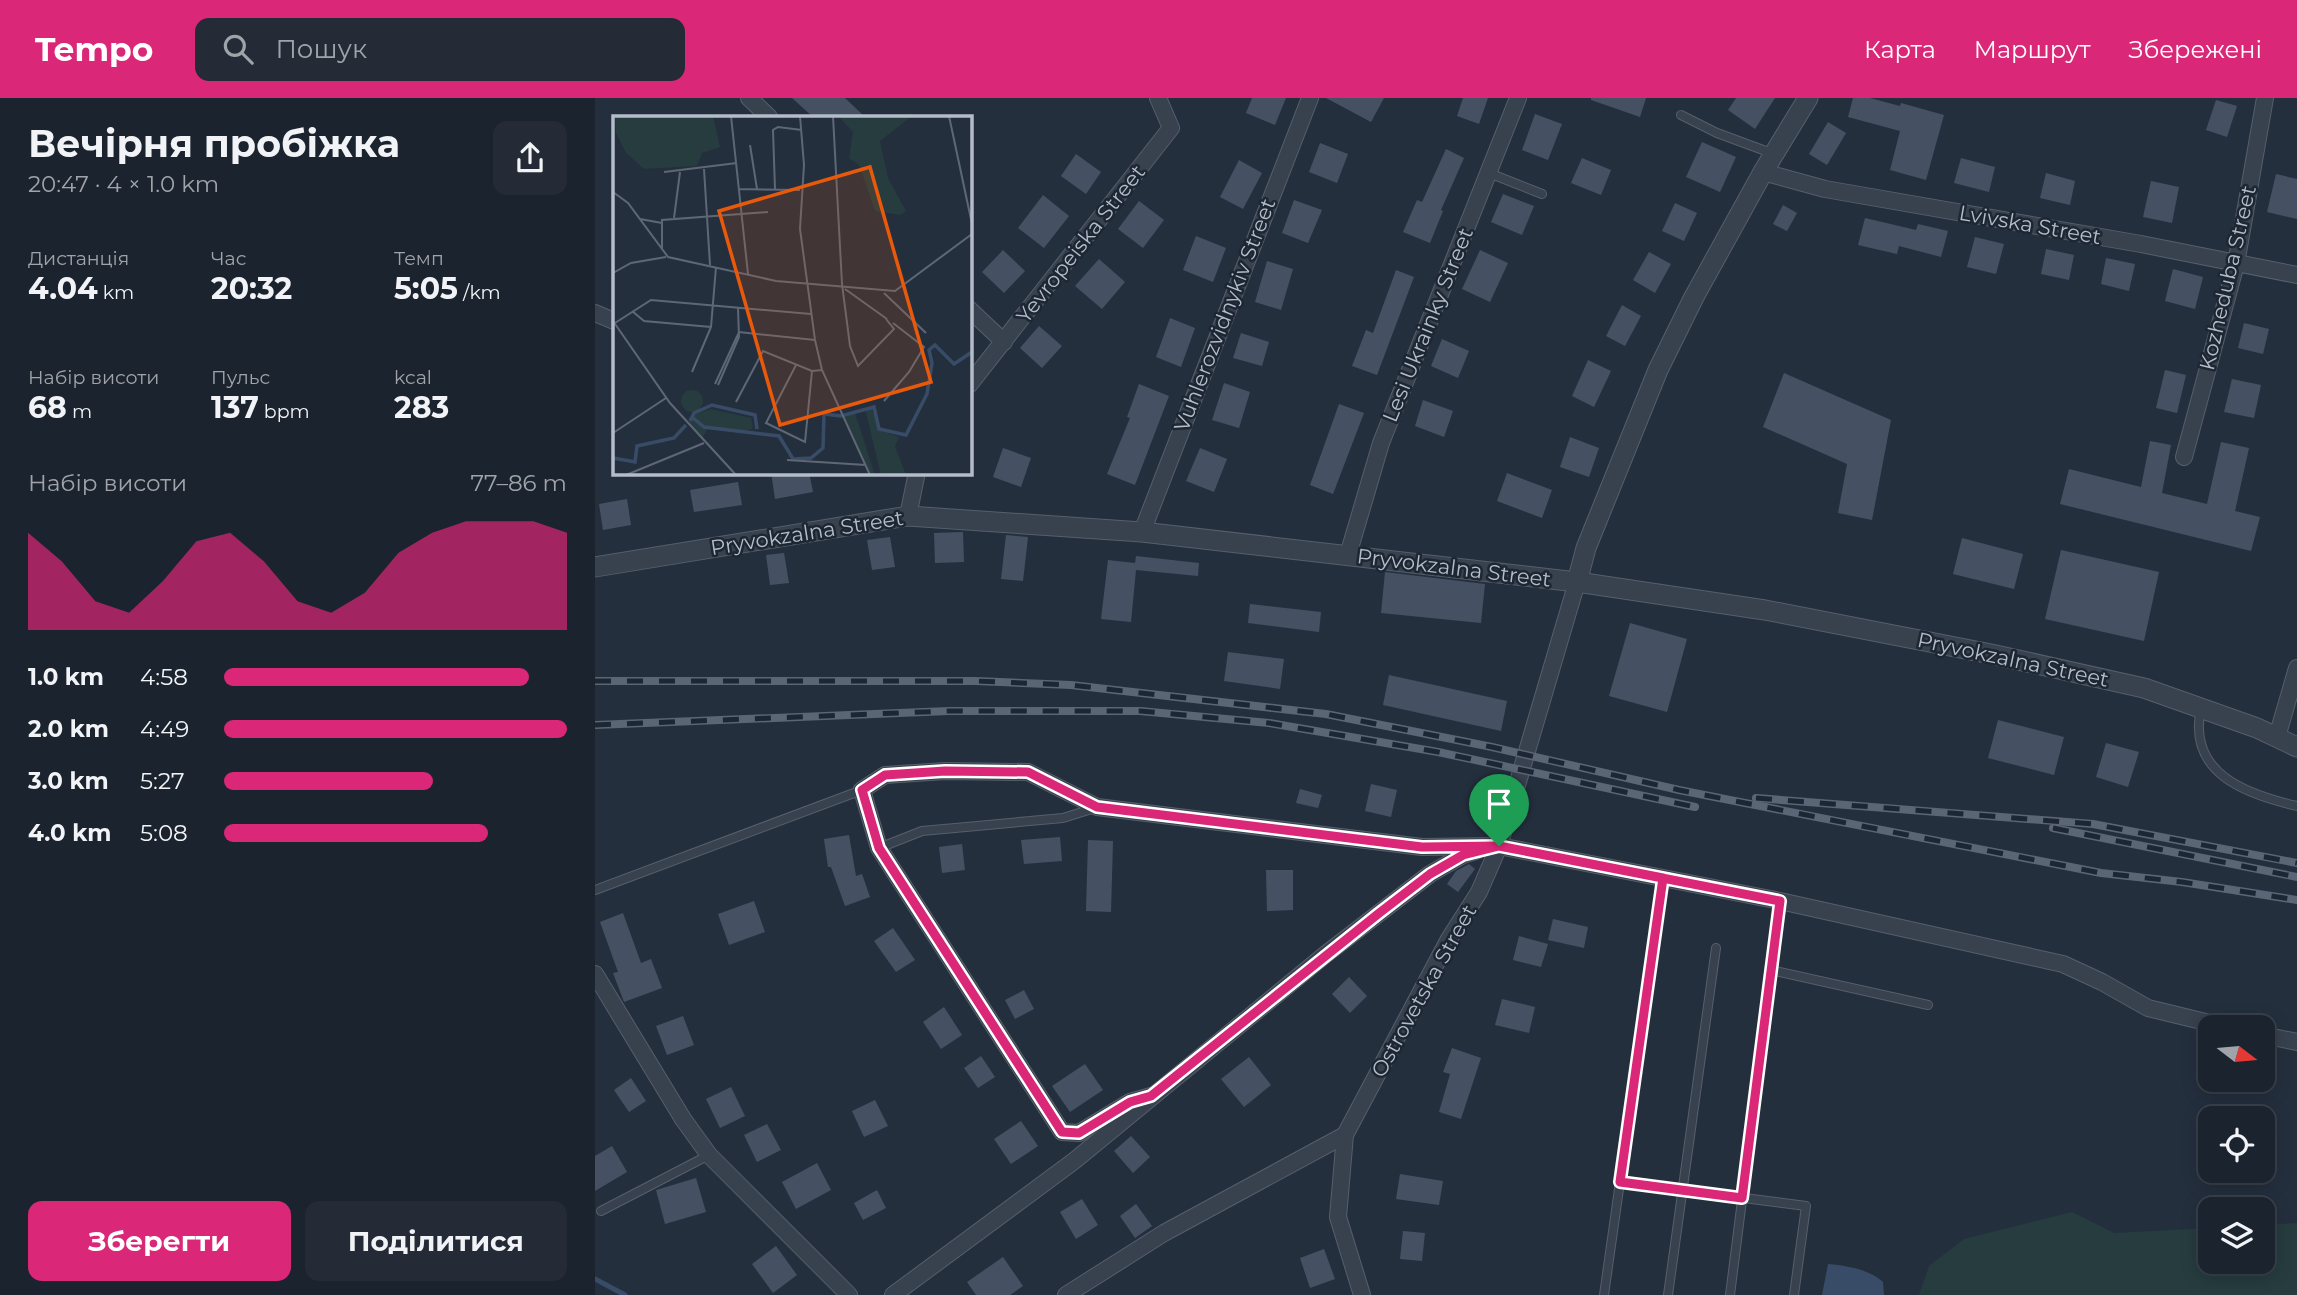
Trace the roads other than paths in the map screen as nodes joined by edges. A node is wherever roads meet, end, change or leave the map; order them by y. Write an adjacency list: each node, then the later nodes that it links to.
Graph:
1 (749, 98): 8 (street)
2 (1158, 98): 18 (street, Yevropeiska Street)
3 (1310, 98): 23 (street, Vuhlerozvidnykiv Street)
4 (1518, 98): 11 (street, Lesi Ukrainky Street)
5 (1808, 98): 9 (street)
6 (2265, 98): 13 (street, Kozheduba Street)
7 (1681, 114): 9 (lane)
8 (768, 116)
9 (1774, 155): 10 (street)
10 (1763, 172): 13 (street, Lvivska Street); 26 (street)
11 (1489, 173): 12 (lane); 24 (street, Lesi Ukrainky Street)
12 (1542, 194)
13 (2236, 264): 14 (street, Lvivska Street); 20 (street, Kozheduba Street)
14 (2297, 275)
15 (971, 311): 18 (street)
16 (595, 313): 17 (street)
17 (613, 321)
18 (1004, 342): 19 (street, Yevropeiska Street)
19 (971, 383)
20 (2184, 457)
21 (917, 474): 22 (street)
22 (908, 516): 23 (street, Pryvokzalna Street); 25 (street, Pryvokzalna Street)
23 (1142, 533): 24 (street, Pryvokzalna Street)
24 (1347, 555): 26 (street, Pryvokzalna Street)
25 (595, 567)
26 (1577, 582): 28 (street, Pryvokzalna Street); 34 (street, Ostrovetska Street)
27 (2297, 668): 29 (street)
28 (2201, 708): 29 (street, Pryvokzalna Street); 32 (lane)
29 (2277, 737): 30 (street, Pryvokzalna Street)
30 (2297, 747)
31 (862, 790): 33 (street); 35 (street); 37 (lane)
32 (2297, 806)
33 (1097, 807): 34 (street); 35 (lane)
34 (1499, 846): 36 (street); 46 (street); 47 (street, Ostrovetska Street)
35 (879, 848): 46 (street)
36 (1663, 878): 38 (street); 49 (lane)
37 (595, 890)
38 (1780, 901): 40 (lane); 43 (street)
39 (1716, 948): 50 (lane)
40 (1771, 970): 42 (lane); 51 (lane)
41 (595, 974): 48 (street)
42 (1928, 1005)
43 (2198, 1021)
44 (2275, 1037): 45 (street)
45 (2297, 1042)
46 (1151, 1096): 54 (street)
47 (1345, 1135): 55 (street); 56 (street, Ostrovetska Street)
48 (709, 1154): 52 (lane); 53 (street)
49 (1620, 1182): 50 (lane); 57 (lane)
50 (1682, 1190): 51 (lane); 58 (lane)
51 (1742, 1198): 59 (lane); 60 (lane)
52 (601, 1211)
53 (849, 1295)
54 (893, 1295)
55 (1066, 1295)
56 (1362, 1295)
57 (1604, 1295)
58 (1668, 1295)
59 (1730, 1295)
60 (1794, 1295)

